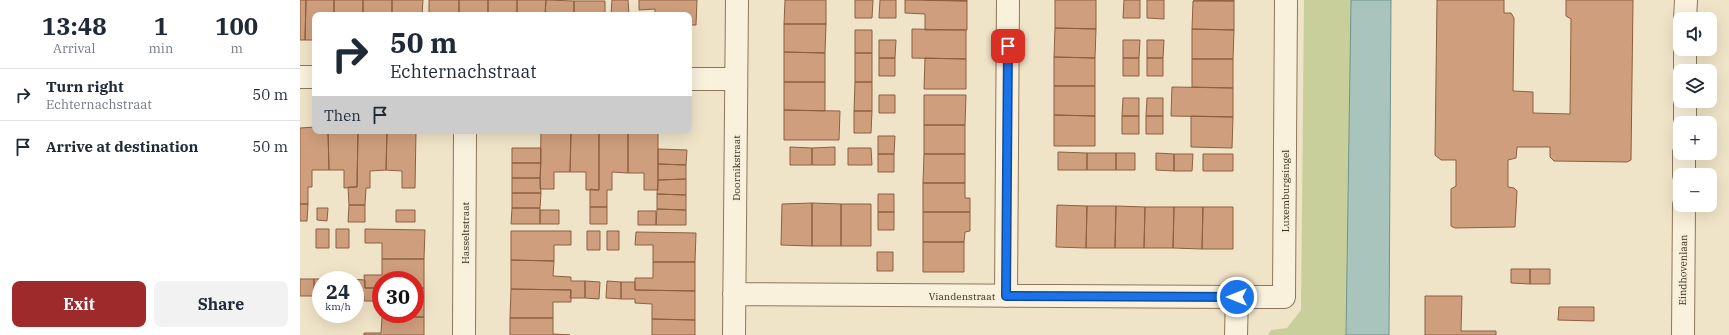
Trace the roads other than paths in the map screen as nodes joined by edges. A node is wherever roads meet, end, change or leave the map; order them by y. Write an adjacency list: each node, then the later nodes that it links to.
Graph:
1 (737, 0): 9 (street, Doornikstraat)
2 (1008, 0): 13 (street)
3 (1286, 0): 14 (street, Luxemburgsingel)
4 (1686, 0): 5 (street)
5 (1686, 12)
6 (300, 77): 7 (street)
7 (312, 77)
8 (692, 79): 9 (street)
9 (736, 79): 12 (street, Doornikstraat)
10 (465, 134): 15 (street, Hasseltstraat)
11 (1684, 212): 18 (street, Eindhovenlaan)
12 (734, 294): 13 (street, Viandenstraat); 16 (street, Doornikstraat)
13 (1006, 296): 14 (street, Viandenstraat)
14 (1237, 297): 17 (street)
15 (464, 335)
16 (734, 335)
17 (1236, 335)
18 (1683, 335)

